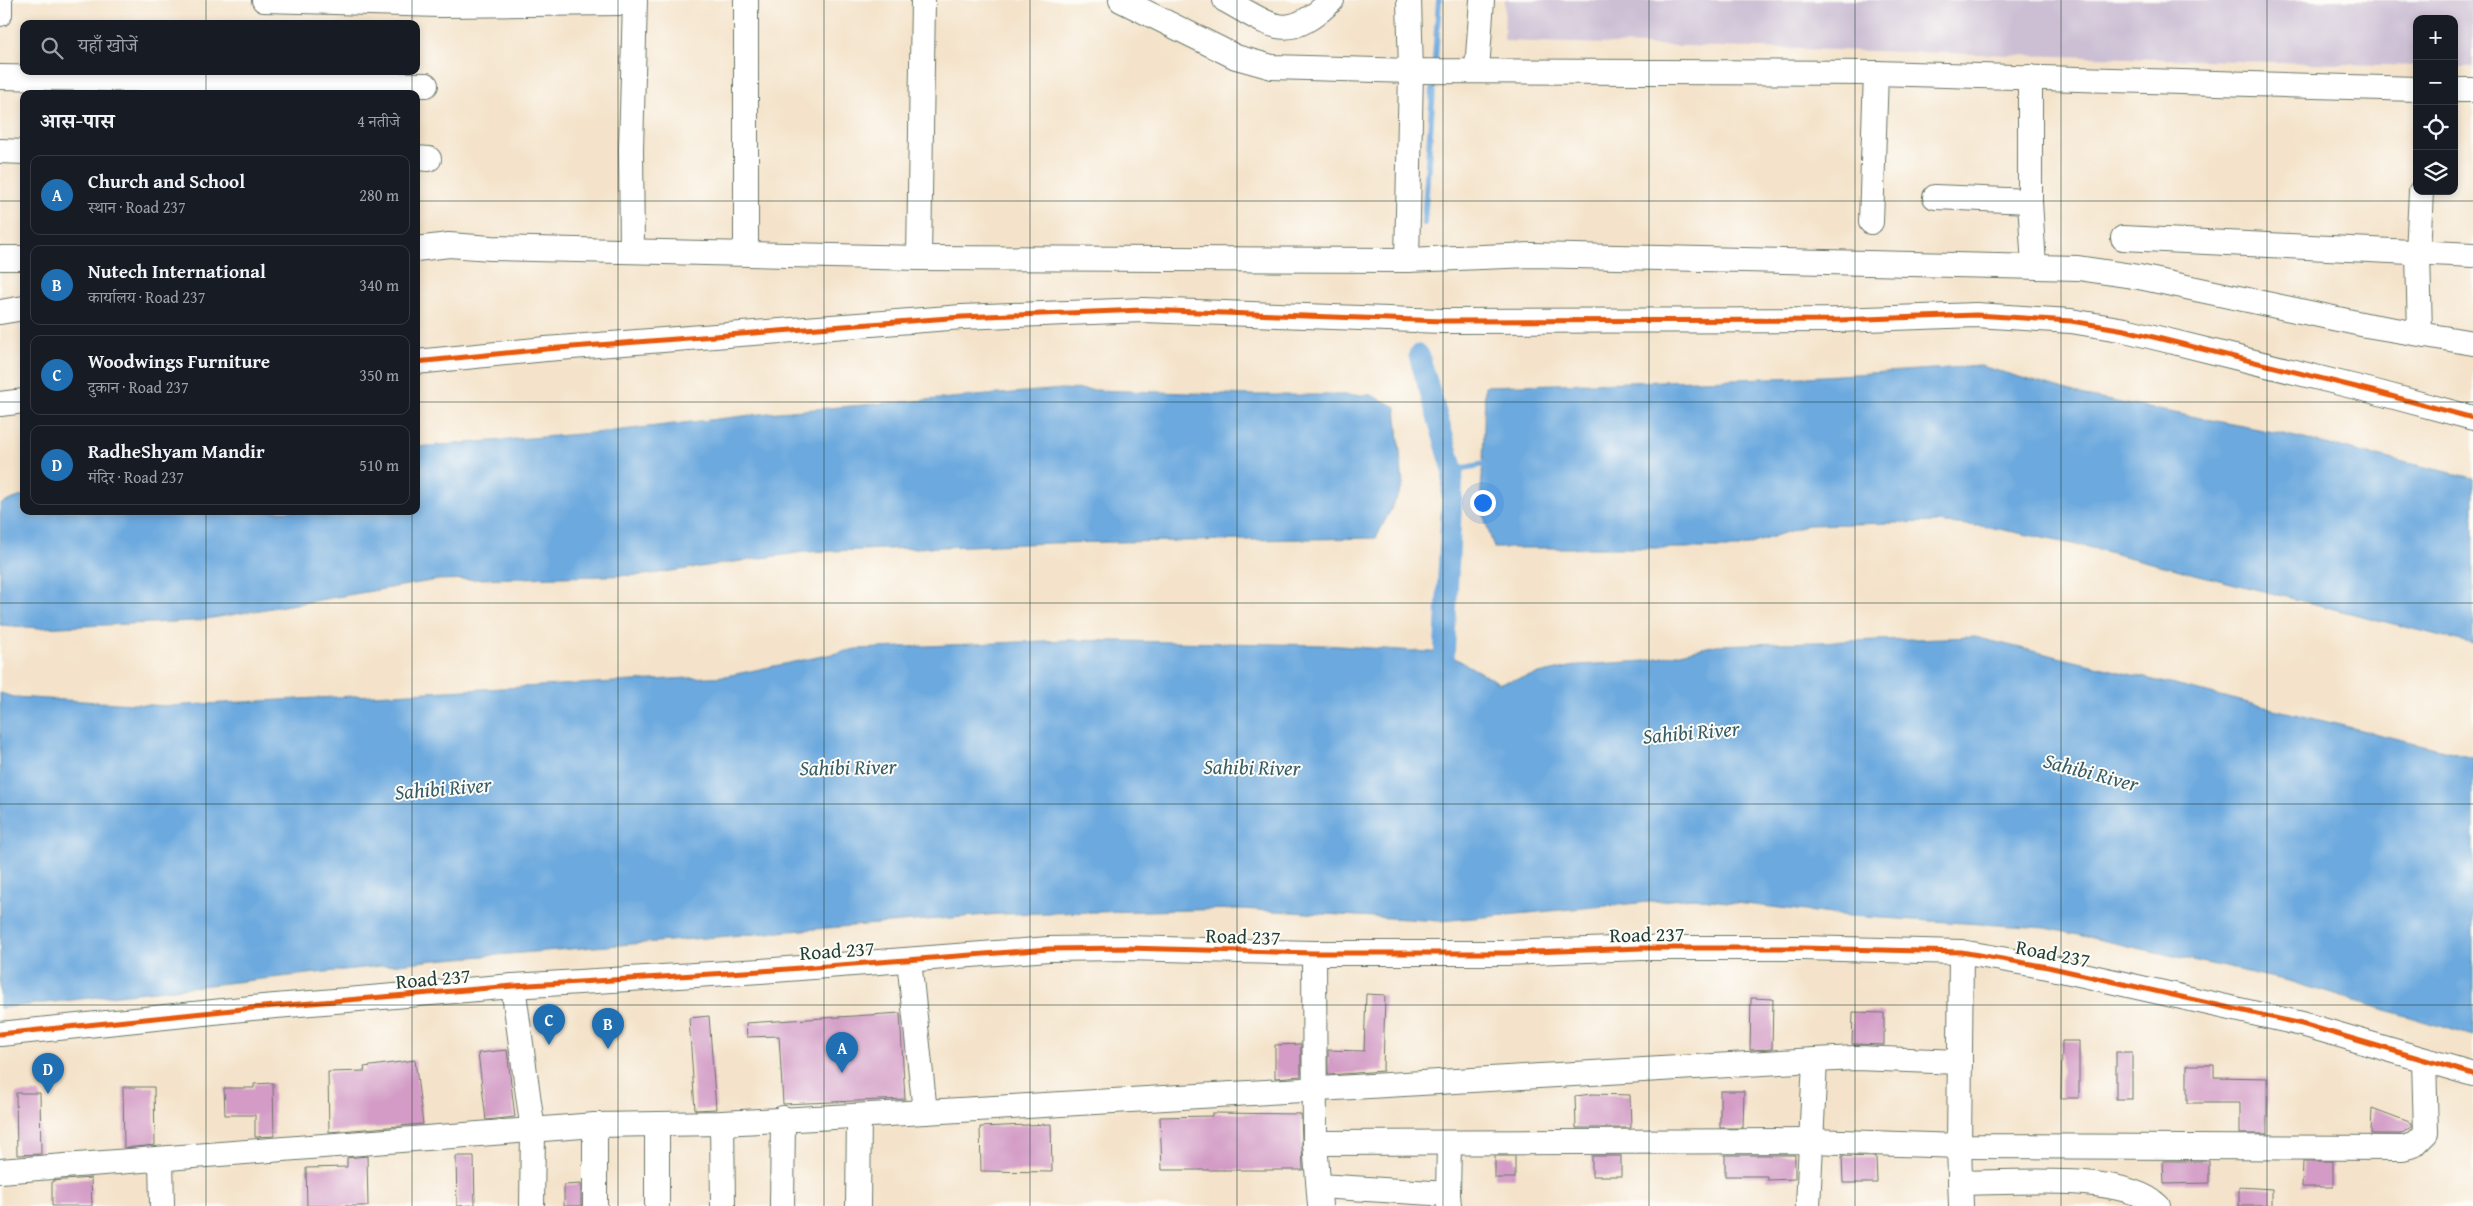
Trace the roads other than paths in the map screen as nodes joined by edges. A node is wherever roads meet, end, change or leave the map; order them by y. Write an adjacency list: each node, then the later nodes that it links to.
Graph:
1 (0, 0): 12 (street)
2 (264, 0): 11 (street)
3 (635, 0): 11 (street); 32 (street)
4 (746, 0): 33 (street)
5 (923, 0): 38 (street)
6 (1225, 0): 7 (street)
7 (1332, 0)
8 (1410, 0): 14 (street)
9 (1482, 0): 13 (street)
10 (1126, 1): 14 (street)
11 (423, 2)
12 (0, 14)
13 (1469, 70): 14 (street); 15 (street)
14 (1420, 71): 39 (street)
15 (1876, 73): 17 (street); 27 (street)
16 (0, 77): 18 (street)
17 (2030, 77): 19 (street); 26 (street)
18 (426, 85)
19 (2413, 89)
20 (2458, 90): 21 (street)
21 (2473, 90)
22 (0, 151): 23 (street)
23 (20, 152)
24 (2421, 195): 34 (street)
25 (1935, 197): 26 (street)
26 (2030, 201): 40 (street)
27 (1871, 222)
28 (420, 233): 30 (street)
29 (2123, 238): 34 (street)
30 (450, 245): 31 (street); 32 (street)
31 (420, 249)
32 (632, 250): 33 (street)
33 (746, 254): 38 (street)
34 (2418, 254): 35 (street); 43 (street)
35 (2473, 255)
36 (0, 258): 37 (street)
37 (20, 258)
38 (919, 258): 39 (street)
39 (1406, 260): 40 (street)
40 (2034, 266): 43 (street)
41 (20, 309): 42 (street)
42 (0, 312)
43 (2420, 334): 44 (street)
44 (2473, 343)
45 (420, 362): 48 (street)
46 (20, 402): 47 (street)
47 (0, 404)
48 (2473, 418)
49 (1961, 952): 50 (street, Road 237); 55 (street, Road 237); 56 (street)
50 (1314, 953): 51 (street, Road 237); 58 (street)
51 (908, 960): 52 (street, Road 237); 59 (street)
52 (512, 986): 53 (street, Road 237); 65 (street)
53 (0, 1034)
54 (1815, 1060): 56 (street); 58 (street); 66 (street)
55 (2424, 1060): 57 (street, Road 237); 69 (street)
56 (1960, 1062): 69 (street)
57 (2473, 1074)
58 (1315, 1091): 59 (street); 67 (street)
59 (925, 1112): 60 (street)
60 (859, 1116): 61 (street); 81 (street)
61 (783, 1118): 62 (street); 80 (street)
62 (722, 1123): 63 (street); 79 (street)
63 (657, 1124): 64 (street); 78 (street)
64 (595, 1125): 65 (street); 77 (street)
65 (533, 1131): 70 (street); 76 (street)
66 (1812, 1141): 68 (street); 69 (street); 82 (street)
67 (1315, 1142): 68 (street); 73 (street)
68 (1449, 1142): 74 (street)
69 (1959, 1146): 72 (street)
70 (161, 1159): 71 (street); 75 (street)
71 (0, 1171)
72 (1960, 1194): 83 (street)
73 (1320, 1196): 74 (street)
74 (1448, 1200)
75 (162, 1206)
76 (532, 1206)
77 (595, 1206)
78 (657, 1206)
79 (723, 1206)
80 (782, 1206)
81 (858, 1206)
82 (1808, 1206)
83 (2158, 1206)

